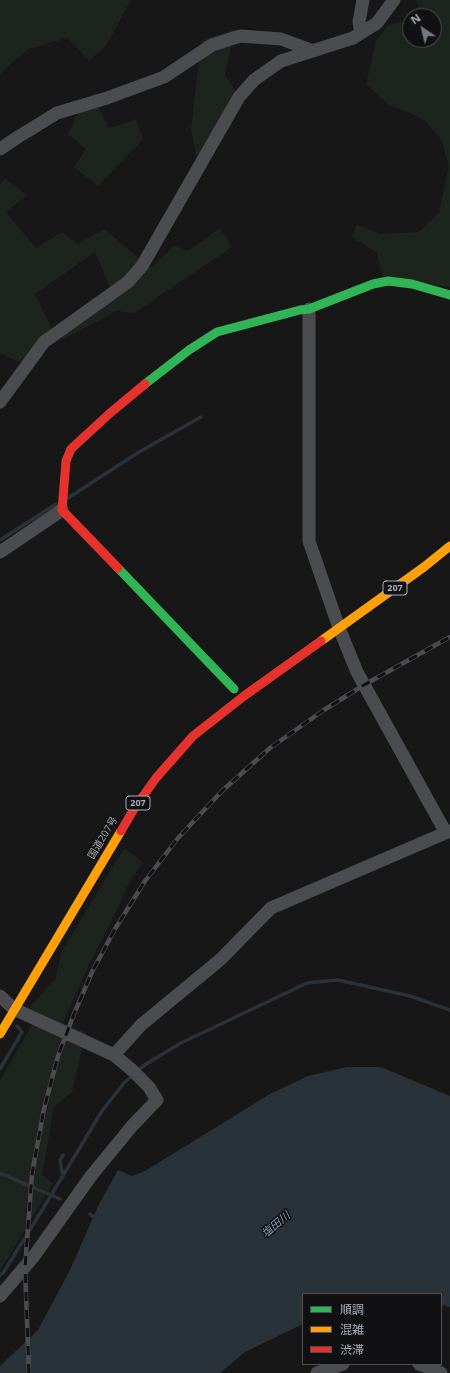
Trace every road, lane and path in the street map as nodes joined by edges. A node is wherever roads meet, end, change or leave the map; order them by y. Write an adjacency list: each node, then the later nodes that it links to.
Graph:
1 (362, 0): 3 (street)
2 (394, 0): 3 (street)
3 (361, 33): 4 (street)
4 (311, 50): 5 (street); 8 (street)
5 (0, 149)
6 (450, 295): 7 (main road)
7 (309, 309): 9 (main road); 12 (street)
8 (0, 402)
9 (62, 510): 11 (street); 14 (main road)
10 (450, 546): 12 (main road, 国道207号 / 207)
11 (0, 552)
12 (339, 628): 13 (main road, 国道207号 / 207); 15 (street); 17 (main road, 国道207号 / 207)
13 (254, 677)
14 (235, 689)
15 (448, 832): 19 (street)
16 (2, 997): 17 (street)
17 (14, 1009): 18 (main road, 国道207号 / 207); 19 (street)
18 (0, 1034)
19 (114, 1055): 20 (street)
20 (0, 1296)
21 (341, 1365): 23 (street)
22 (422, 1365): 24 (street)
23 (317, 1373)
24 (440, 1373)

